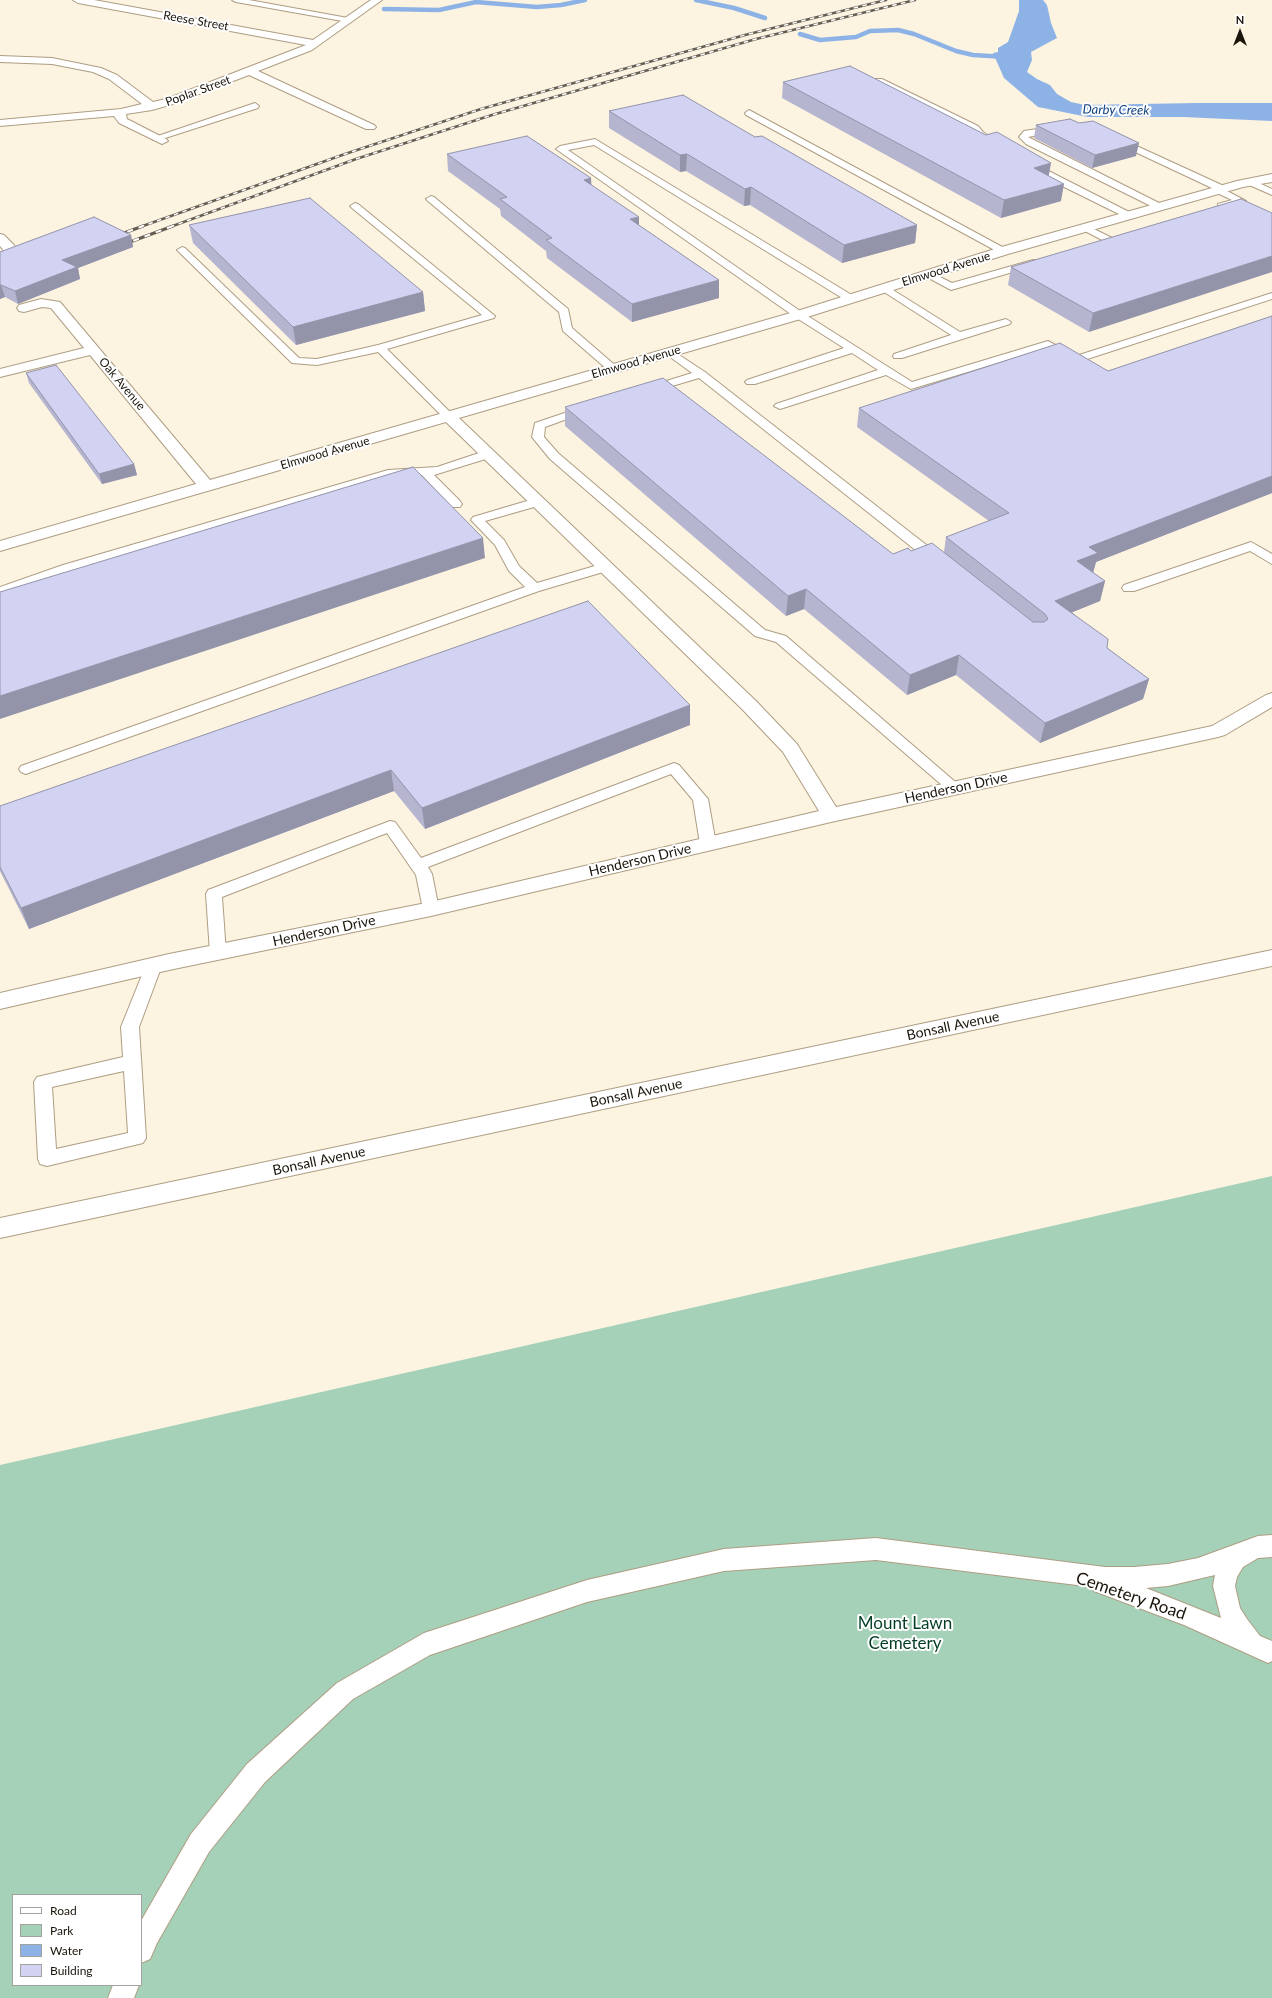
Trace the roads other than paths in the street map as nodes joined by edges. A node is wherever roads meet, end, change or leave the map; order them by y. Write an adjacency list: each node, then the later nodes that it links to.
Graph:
1 (78, 0): 5 (street, Reese Street)
2 (236, 0): 4 (lane)
3 (377, 0): 4 (street, Poplar Street)
4 (346, 15): 5 (street, Poplar Street)
5 (314, 43): 7 (street, Poplar Street)
6 (0, 59): 10 (street)
7 (250, 71): 10 (street, Poplar Street); 14 (street)
8 (879, 81): 18 (lane)
9 (255, 106): 17 (lane)
10 (152, 107): 11 (street, Poplar Street)
11 (121, 112): 13 (street, Poplar Street); 17 (street)
12 (749, 113): 32 (lane)
13 (0, 123)
14 (370, 127)
15 (1069, 127): 26 (lane)
16 (1112, 137): 22 (lane)
17 (159, 139)
18 (1006, 150)
19 (1019, 158): 28 (lane)
20 (1272, 178): 21 (street, Elmwood Avenue)
21 (1250, 182): 22 (street, Elmwood Avenue); 23 (lane)
22 (1220, 190): 26 (street, Elmwood Avenue); 27 (lane)
23 (1272, 192)
24 (431, 199): 47 (lane)
25 (355, 206): 42 (lane)
26 (1160, 207): 28 (street, Elmwood Avenue)
27 (1211, 209)
28 (1130, 216): 29 (street, Elmwood Avenue)
29 (1086, 228): 30 (lane); 32 (street, Elmwood Avenue)
30 (1094, 245)
31 (182, 250): 42 (lane)
32 (1004, 251): 34 (street, Elmwood Avenue)
33 (1041, 260): 34 (lane)
34 (928, 274): 35 (street, Elmwood Avenue)
35 (885, 288): 37 (street, Elmwood Avenue); 41 (lane)
36 (1272, 296): 48 (lane)
37 (851, 299): 39 (street, Elmwood Avenue); 39 (lane)
38 (24, 308): 44 (street, Oak Avenue)
39 (799, 315): 43 (lane); 45 (street, Elmwood Avenue)
40 (1006, 322): 41 (lane)
41 (959, 336): 46 (lane)
42 (380, 348): 55 (lane)
43 (853, 349): 48 (lane); 51 (lane)
44 (94, 350): 49 (street); 58 (street, Oak Avenue)
45 (670, 352): 47 (street, Elmwood Avenue); 50 (lane)
46 (898, 356)
47 (613, 369): 55 (street, Elmwood Avenue)
48 (887, 371): 54 (lane)
49 (0, 373)
50 (701, 374): 52 (lane); 66 (lane)
51 (751, 382)
52 (634, 394)
53 (596, 405): 72 (lane)
54 (780, 406)
55 (449, 417): 56 (street); 58 (street, Elmwood Avenue)
56 (488, 454): 57 (lane); 59 (street)
57 (425, 472): 60 (lane); 69 (lane)
58 (207, 487): 62 (street, Elmwood Avenue)
59 (537, 502): 65 (street); 67 (lane)
60 (456, 504)
61 (1272, 544): 63 (lane)
62 (0, 546)
63 (1251, 546): 64 (lane); 68 (lane)
64 (1272, 560)
65 (605, 567): 67 (lane); 73 (street)
66 (949, 570)
67 (534, 588): 71 (lane)
68 (1129, 588)
69 (0, 591)
70 (1272, 699): 72 (street, Henderson Drive)
71 (26, 769)
72 (955, 789): 73 (street, Henderson Drive)
73 (831, 815): 74 (street, Henderson Drive)
74 (708, 844): 75 (lane); 76 (street, Henderson Drive)
75 (418, 865): 76 (lane); 77 (lane)
76 (431, 909): 77 (street, Henderson Drive)
77 (218, 952): 79 (street, Henderson Drive)
78 (1272, 958): 82 (street, Bonsall Avenue)
79 (154, 965): 80 (street, Henderson Drive); 81 (lane)
80 (0, 1000)
81 (132, 1062): 81 (lane)
82 (0, 1228)
83 (1265, 1546): 84 (lane, Cemetery Road); 85 (lane, Cemetery Road)
84 (1053, 1571): 85 (lane, Cemetery Road); 86 (lane)
85 (1270, 1652)
86 (142, 1948)
87 (126, 1986): 88 (lane)
88 (121, 1998)

